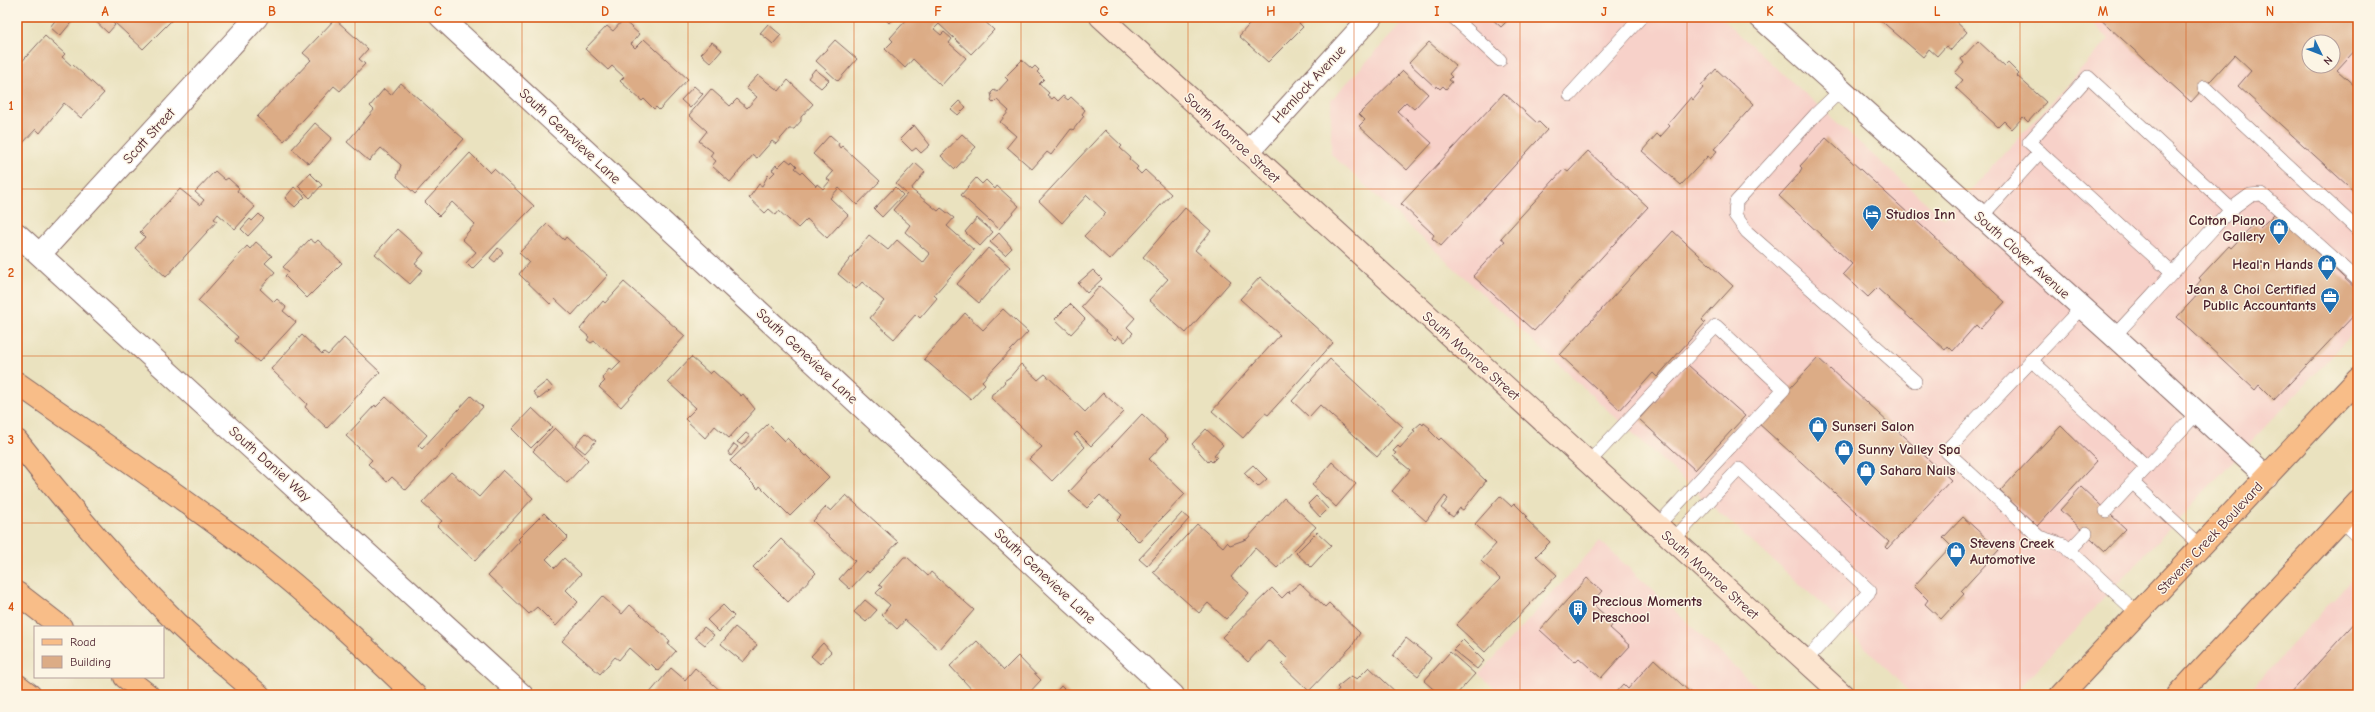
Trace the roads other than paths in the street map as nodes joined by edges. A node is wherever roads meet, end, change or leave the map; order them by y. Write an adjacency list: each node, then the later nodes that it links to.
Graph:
1 (257, 17): 18 (street, Scott Street)
2 (441, 17): 53 (street, South Genevieve Lane)
3 (1100, 17): 12 (main road, South Monroe Street)
4 (1371, 17): 12 (street, Hemlock Avenue)
5 (1452, 17): 8 (lane)
6 (1641, 17): 11 (lane)
7 (1760, 17): 10 (street, South Clover Avenue)
8 (1500, 60)
9 (2204, 87): 16 (lane)
10 (1841, 90): 15 (street, South Clover Avenue); 25 (lane)
11 (1570, 94)
12 (1248, 152): 29 (main road, South Monroe Street)
13 (2040, 152): 14 (lane); 15 (lane); 19 (lane)
14 (2231, 209): 19 (lane); 20 (lane)
15 (1980, 218): 21 (street, South Clover Avenue)
16 (2358, 230)
17 (17, 234): 18 (street, South Daniel Way)
18 (40, 254): 52 (street, South Daniel Way)
19 (2172, 273): 22 (lane)
20 (2358, 280)
21 (2082, 308): 22 (street, South Clover Avenue); 23 (lane)
22 (2114, 336): 27 (street, South Clover Avenue)
23 (2032, 360): 30 (lane); 40 (lane)
24 (2358, 379): 31 (main road, Stevens Creek Boulevard)
25 (1915, 381)
26 (17, 383): 51 (main road)
27 (2197, 413): 30 (lane); 31 (street, South Clover Avenue)
28 (17, 441): 50 (main road)
29 (1588, 463): 36 (main road, South Monroe Street); 36 (lane)
30 (2147, 467): 32 (lane)
31 (2267, 477): 39 (main road, Stevens Creek Boulevard)
32 (2133, 483): 34 (lane); 39 (lane)
33 (2358, 502): 35 (main road)
34 (2106, 511)
35 (2341, 521): 38 (lane); 55 (main road)
36 (1665, 533): 44 (main road, South Monroe Street); 44 (lane)
37 (2086, 533): 40 (lane)
38 (2358, 537)
39 (2202, 548): 42 (main road, Stevens Creek Boulevard)
40 (2069, 551): 42 (lane)
41 (17, 593): 43 (main road)
42 (2138, 614): 54 (main road, Stevens Creek Boulevard)
43 (60, 626)
44 (1805, 661): 47 (main road, South Monroe Street)
45 (126, 678): 49 (main road)
46 (17, 685): 48 (main road)
47 (1838, 694)
48 (30, 695)
49 (148, 695)
50 (259, 695)
51 (415, 695)
52 (522, 695)
53 (1174, 695)
54 (2061, 695)
55 (2178, 695)

